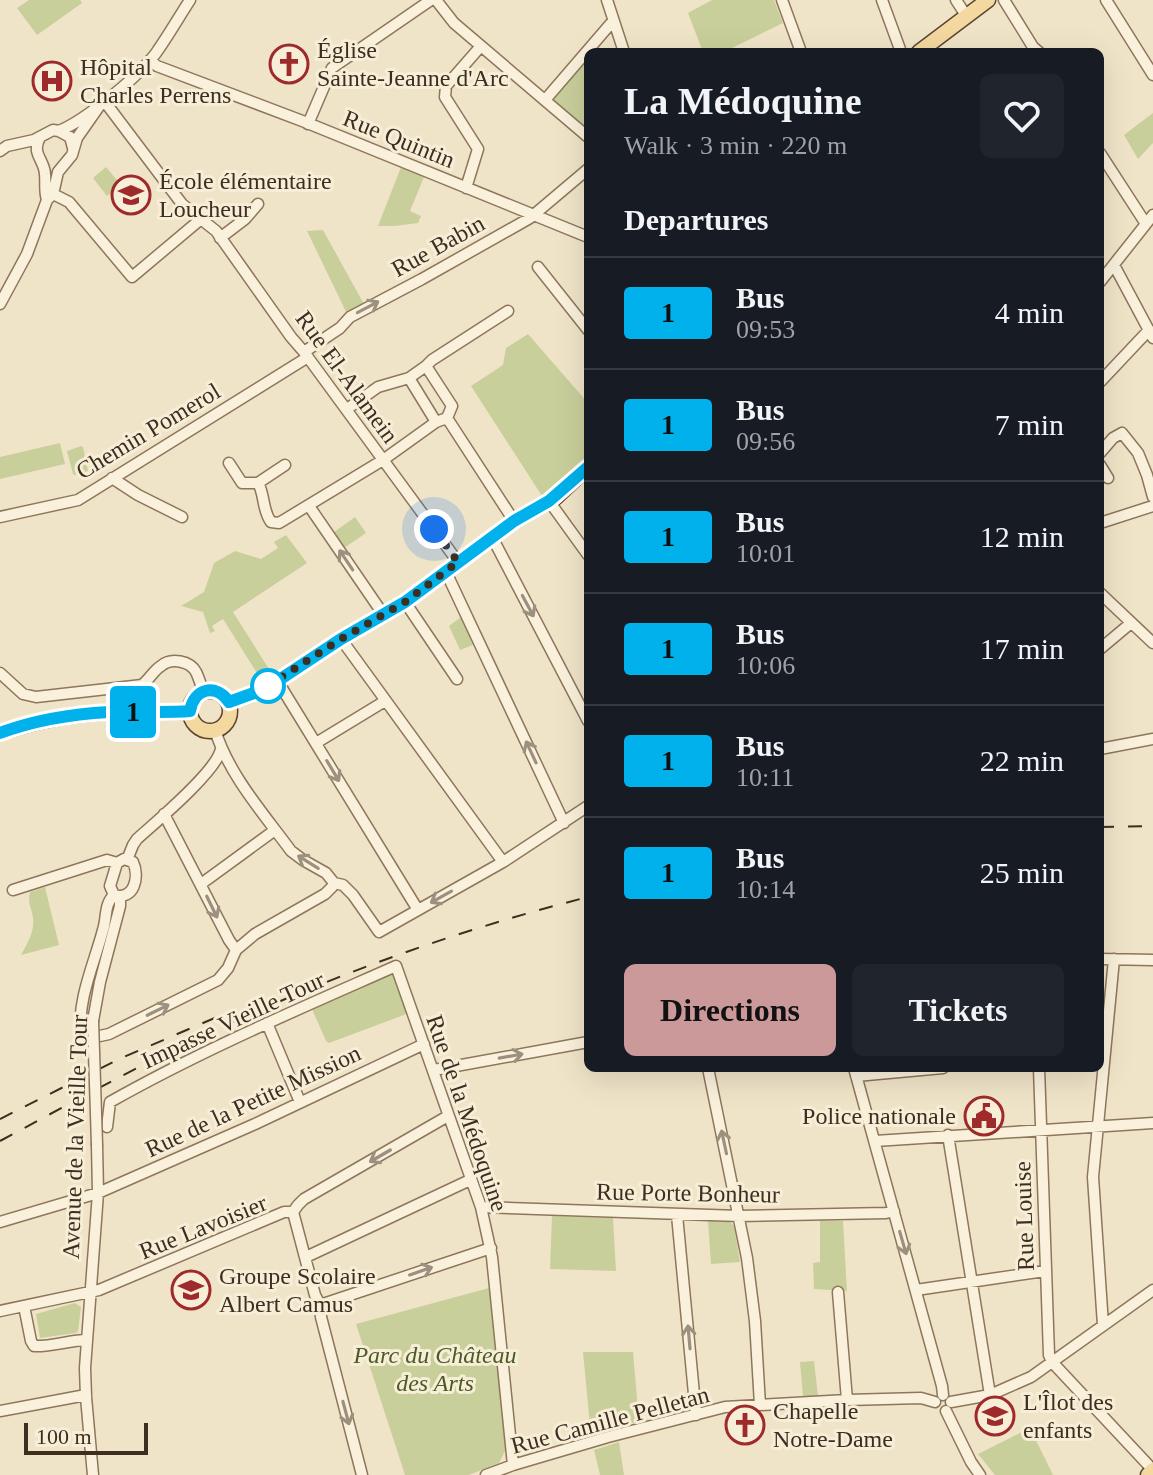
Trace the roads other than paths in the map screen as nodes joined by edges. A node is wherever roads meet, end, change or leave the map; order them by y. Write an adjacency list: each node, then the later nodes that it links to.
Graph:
1 (190, 0): 20 (street)
2 (433, 0): 12 (street); 24 (street)
3 (607, 0): 11 (street)
4 (782, 0): 15 (street)
5 (882, 0): 16 (street)
6 (956, 0): 10 (street)
7 (988, 0): 10 (main road)
8 (1004, 0): 18 (street)
9 (1106, 0): 21 (street)
10 (967, 17): 17 (main road)
11 (613, 21): 13 (street); 14 (street)
12 (481, 46): 22 (street); 34 (street)
13 (590, 48)
14 (623, 48)
15 (800, 48)
16 (900, 48)
17 (924, 48)
18 (1034, 48)
19 (584, 55): 22 (street)
20 (150, 60): 23 (street); 24 (street, Rue Quintin)
21 (1153, 75)
22 (545, 100): 26 (street)
23 (101, 105): 25 (street); 28 (street); 38 (street, Rue El-Alamein)
24 (308, 124): 34 (street, Rue Quintin)
25 (59, 131): 27 (street); 28 (street)
26 (584, 134)
27 (40, 137): 29 (street); 30 (street)
28 (73, 150): 32 (street)
29 (0, 151): 30 (street)
30 (39, 158): 32 (street); 35 (street)
31 (1104, 158): 39 (street)
32 (64, 164): 35 (street)
33 (584, 172): 37 (street, Rue Babin)
34 (466, 188): 37 (street, Rue Quintin)
35 (50, 197): 38 (street); 45 (street)
36 (258, 204): 41 (street)
37 (534, 214): 40 (street, Rue Quintin); 49 (street, Rue Babin, one-way to 37)
38 (201, 219): 41 (street, Rue El-Alamein)
39 (1149, 220): 42 (street)
40 (584, 235)
41 (220, 238): 49 (street, Rue El-Alamein)
42 (1114, 265): 44 (street); 48 (street)
43 (538, 267): 47 (street)
44 (1104, 277)
45 (0, 304)
46 (508, 311): 50 (street)
47 (584, 325)
48 (1151, 334): 52 (street)
49 (306, 354): 53 (street, Rue El-Alamein); 61 (street, Chemin Pomerol)
50 (426, 366): 51 (street); 54 (street)
51 (409, 378): 53 (street); 54 (street)
52 (1104, 378)
53 (347, 409): 56 (street, Rue El-Alamein)
54 (442, 420): 56 (street); 70 (street)
55 (1104, 448): 64 (street)
56 (383, 460): 66 (street); 74 (street, Rue El-Alamein)
57 (229, 463): 63 (street)
58 (285, 465): 63 (street)
59 (584, 470): 65 (main road)
60 (1104, 472): 62 (street)
61 (112, 478): 68 (street, Chemin Pomerol); 69 (street)
62 (1108, 478)
63 (258, 483): 66 (street)
64 (1153, 497)
65 (549, 501): 70 (main road); 73 (street)
66 (309, 506): 77 (street, one-way to 66)
67 (1153, 506): 71 (street)
68 (0, 517)
69 (182, 517)
70 (514, 521): 72 (main road)
71 (1104, 522)
72 (492, 537): 74 (main road); 89 (street, one-way to 89)
73 (584, 549)
74 (452, 567): 76 (main road); 98 (street, Rue El-Alamein, one-way to 74)
75 (1104, 597): 78 (street)
76 (405, 602): 77 (main road); 83 (street)
77 (383, 614): 79 (main road)
78 (1131, 623): 80 (street); 81 (street)
79 (341, 639): 84 (main road); 86 (street)
80 (1153, 643)
81 (1104, 646)
82 (0, 673): 85 (street)
83 (457, 679)
84 (279, 680): 87 (main road); 93 (street)
85 (204, 692): 87 (main road); 88 (main road)
86 (385, 701): 93 (street); 101 (street)
87 (229, 702): 90 (main road)
88 (190, 711): 90 (main road); 91 (main road)
89 (584, 713)
90 (215, 730): 95 (street)
91 (0, 733)
92 (1153, 739): 94 (street)
93 (316, 743): 106 (street, one-way to 106)
94 (1104, 748)
95 (221, 749): 97 (street); 99 (street)
96 (584, 809): 98 (street)
97 (164, 814): 100 (street); 103 (street)
98 (564, 823): 101 (street)
99 (275, 830): 102 (street, one-way to 99); 103 (street)
100 (122, 862): 104 (street); 105 (street); 105 (street)
101 (503, 862): 106 (street, one-way to 106)
102 (334, 883): 106 (street); 107 (street)
103 (201, 884): 107 (street, one-way to 107)
104 (13, 890)
105 (117, 896): 107 (street, one-way to 107); 131 (street, Avenue de la Vieille Tour, bridge)
106 (418, 910)
107 (236, 950)
108 (1104, 959): 109 (street)
109 (1114, 959): 110 (street); 115 (street)
110 (1153, 960)
111 (396, 966): 112 (street, Impasse Vieille Tour); 114 (street, Rue de la Médoquine)
112 (267, 1023): 121 (street); 125 (street, Impasse Vieille Tour)
113 (584, 1043): 116 (street, one-way to 113)
114 (424, 1044): 116 (street, Rue de la Médoquine); 121 (street, Rue de la Petite Mission)
115 (1104, 1057)
116 (434, 1070): 122 (street, Rue de la Médoquine)
117 (709, 1072): 136 (street, one-way to 117)
118 (855, 1072): 129 (street)
119 (1039, 1072): 126 (street, Rue Louise)
120 (1102, 1072): 124 (street)
121 (300, 1102): 131 (street, Rue de la Petite Mission)
122 (448, 1116): 130 (street, Rue de la Médoquine); 134 (street, Rue Lavoisier, one-way to 134)
123 (1153, 1122): 124 (street); 128 (street)
124 (1097, 1126): 126 (street); 149 (street)
125 (107, 1127)
126 (1042, 1129): 127 (street); 140 (street, Rue Louise)
127 (948, 1135): 129 (street); 141 (street)
128 (1153, 1135)
129 (875, 1141): 133 (street)
130 (470, 1180): 132 (street, Rue de la Médoquine); 139 (street)
131 (98, 1193): 137 (street, Rue de la Petite Mission); 144 (street, Avenue de la Vieille Tour)
132 (481, 1207): 135 (street, Rue Porte Bonheur); 138 (street, Rue de la Médoquine)
133 (894, 1211): 136 (street, Rue Porte Bonheur); 142 (street, one-way to 142)
134 (293, 1212): 139 (street); 144 (street, Rue Lavoisier)
135 (677, 1215): 136 (street, Rue Porte Bonheur); 158 (street, one-way to 135)
136 (739, 1216): 156 (street)
137 (0, 1222)
138 (491, 1248): 146 (street, one-way to 138); 159 (street, Rue de la Médoquine)
139 (306, 1257): 146 (street)
140 (1045, 1271): 141 (street); 151 (street, Rue Louise)
141 (972, 1281): 142 (street); 153 (street)
142 (916, 1290): 155 (street)
143 (1153, 1290): 149 (street, Rue Camille Pelletan)
144 (91, 1292): 147 (street, Rue Lavoisier); 150 (street, Avenue de la Vieille Tour)
145 (838, 1292): 154 (street)
146 (320, 1305): 162 (street, one-way to 162)
147 (24, 1306): 148 (street, Rue Lavoisier); 150 (street)
148 (0, 1311)
149 (1103, 1325): 151 (street, Rue Camille Pelletan)
150 (87, 1340): 152 (street, Avenue de la Vieille Tour)
151 (1052, 1362): 153 (street, Rue Camille Pelletan); 160 (street)
152 (86, 1395): 157 (street); 161 (street, Avenue de la Vieille Tour)
153 (990, 1395): 155 (street, Rue Camille Pelletan)
154 (847, 1400): 155 (street, Rue Camille Pelletan); 156 (street, Rue Camille Pelletan)
155 (944, 1402): 164 (street)
156 (760, 1405): 158 (street, Rue Camille Pelletan)
157 (0, 1411)
158 (696, 1415): 159 (street, Rue Camille Pelletan)
159 (513, 1465): 163 (street, Rue Camille Pelletan)
160 (1153, 1470): 165 (main road)
161 (93, 1475)
162 (362, 1475)
163 (486, 1475)
164 (980, 1475)
165 (1148, 1475)

